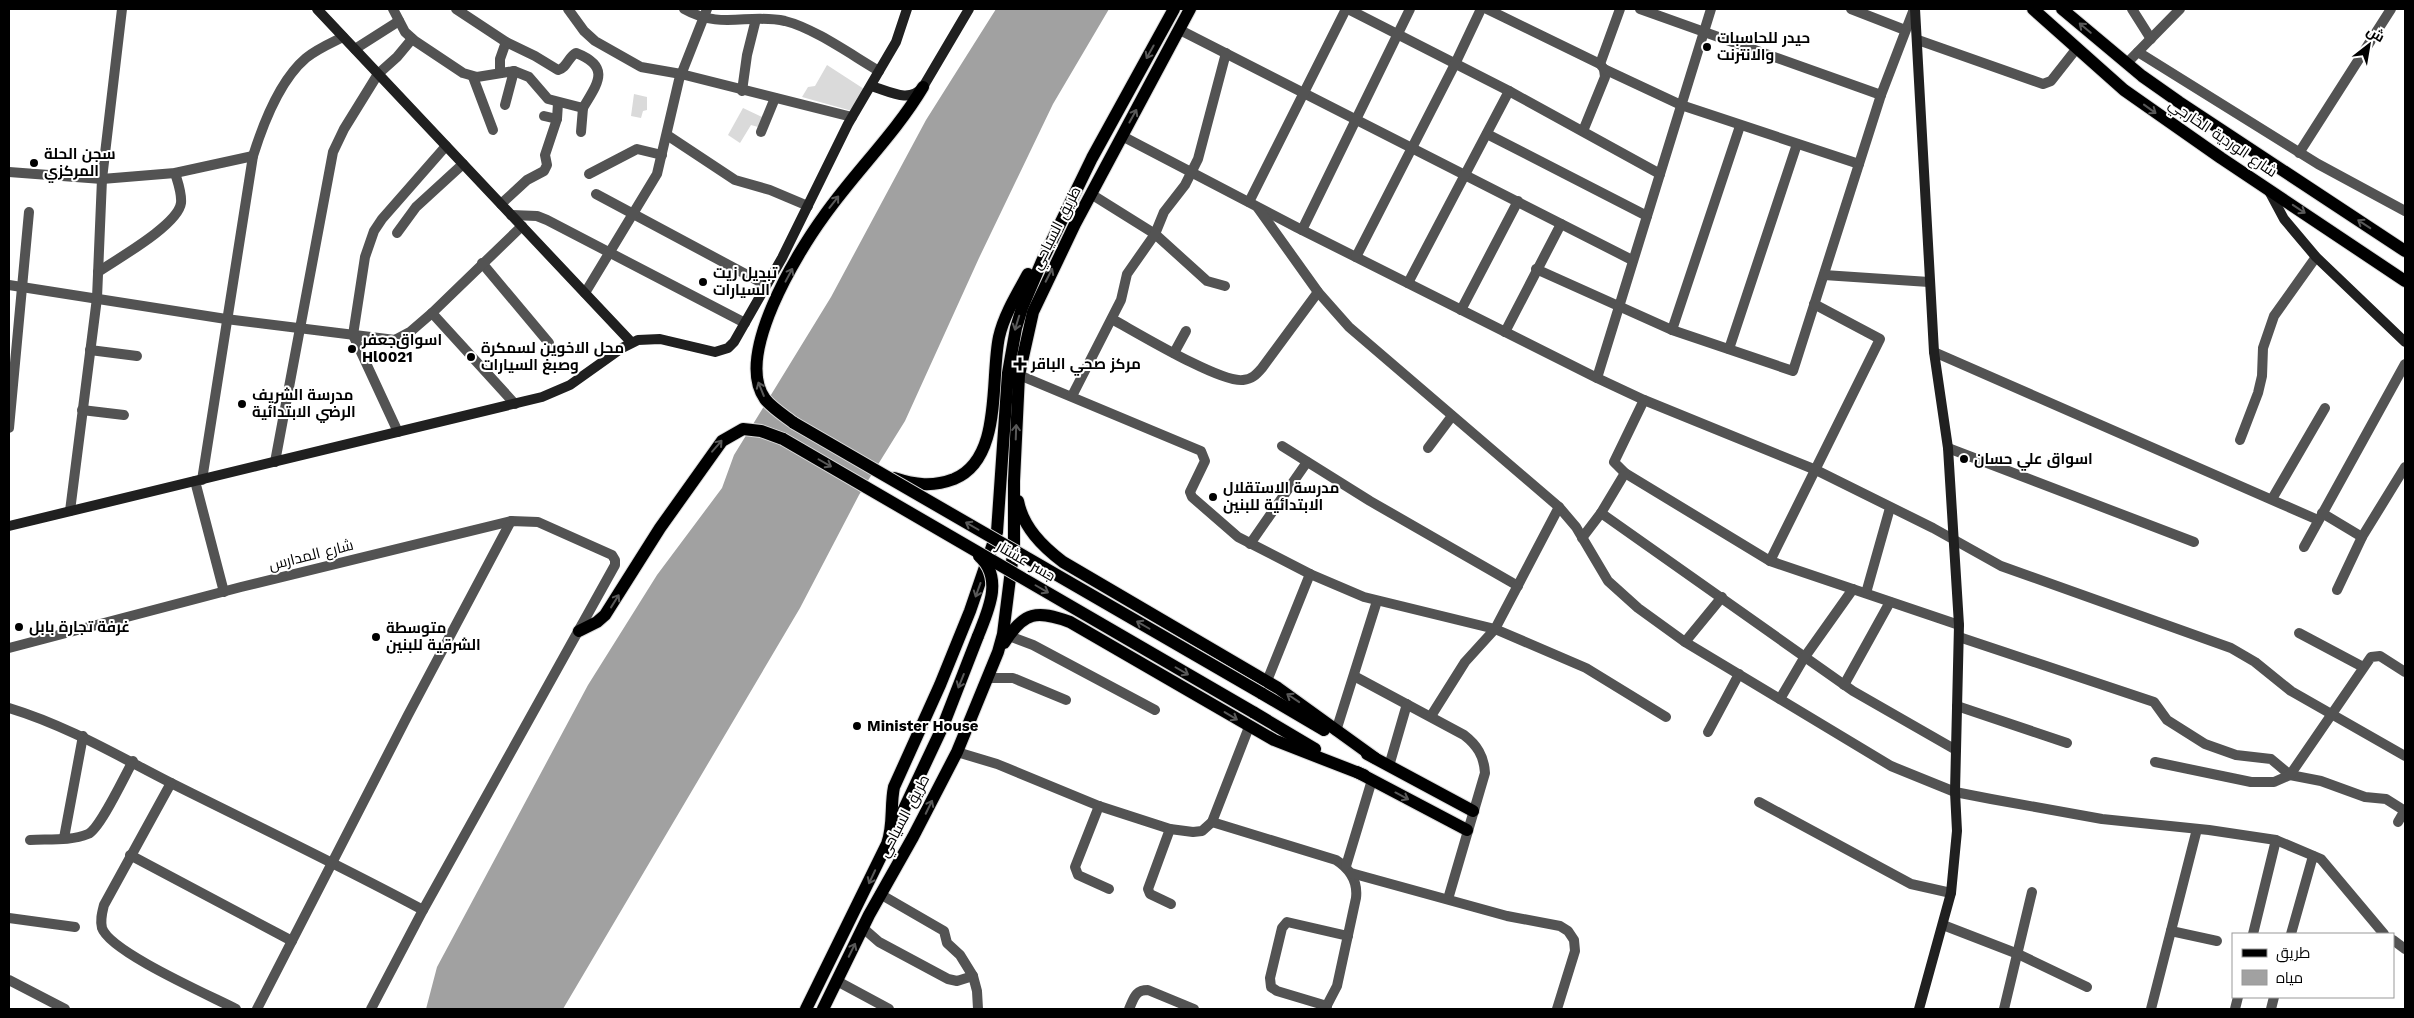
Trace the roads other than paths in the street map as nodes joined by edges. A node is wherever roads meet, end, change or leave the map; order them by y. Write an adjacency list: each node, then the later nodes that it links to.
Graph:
1 (122, 9): 96 (street)
2 (317, 9): 34 (street)
3 (393, 9): 29 (street)
4 (456, 9): 39 (street)
5 (568, 9): 38 (street)
6 (684, 9): 26 (street)
7 (767, 9): 28 (street)
8 (907, 9): 50 (street)
9 (969, 9): 57 (street)
10 (1174, 9): 73 (main road, طريق السياحي, one-way to 73)
11 (1190, 9): 30 (main road, طريق السياحي)
12 (1347, 9): 33 (street); 61 (street)
13 (1410, 9): 33 (street)
14 (1481, 9): 47 (street)
15 (1487, 9): 48 (street)
16 (1620, 9): 48 (street)
17 (1640, 9): 32 (street)
18 (1712, 9): 32 (street)
19 (1851, 9): 31 (street)
20 (1915, 9): 31 (street); 37 (street)
21 (2033, 9): 42 (main road, شارع الوردية الخارجي)
22 (2062, 9): 40 (main road, شارع الوردية الخارجي, one-way to 22)
23 (2132, 9): 27 (street)
24 (2180, 9): 36 (street)
25 (2391, 9): 84 (street)
26 (705, 13): 28 (street); 53 (street)
27 (2139, 14): 36 (street)
28 (759, 19): 50 (street); 59 (street)
29 (399, 21): 35 (street); 41 (street)
30 (1180, 30): 44 (street); 80 (main road, طريق السياحي, one-way to 30)
31 (1905, 30): 62 (street)
32 (1704, 33): 62 (street); 66 (street)
33 (1397, 34): 47 (street); 71 (street)
34 (343, 37): 41 (street); 86 (street)
35 (412, 39): 52 (street); 55 (street)
36 (2151, 39): 43 (street)
37 (1918, 40): 42 (street); 124 (street)
38 (595, 41): 45 (street); 53 (street)
39 (506, 42): 45 (street); 51 (street)
40 (2103, 43): 42 (main road); 46 (main road, شارع الوردية الخارجي)
41 (355, 49): 52 (street)
42 (2081, 51): 58 (main road, شارع الوردية الخارجي)
43 (2138, 52): 46 (street); 84 (street)
44 (1226, 53): 61 (street); 92 (street)
45 (586, 57): 67 (street)
46 (2127, 63): 54 (main road, شارع الوردية الخارجي)
47 (1455, 64): 60 (street); 83 (street)
48 (1602, 66): 66 (street); 75 (street)
49 (514, 71): 51 (street); 64 (street); 65 (street)
50 (879, 71): 56 (street)
51 (500, 72): 55 (street)
52 (378, 74): 82 (street); 140 (street)
53 (681, 74): 59 (street); 79 (street)
54 (2142, 76): 58 (main road); 114 (main road, شارع الوردية الخارجي, one-way to 54)
55 (473, 77): 74 (street)
56 (871, 86): 57 (street); 69 (street)
57 (923, 87): 172 (main road, جسر عشتار, one-way to 57, bridge)
58 (2124, 90): 97 (main road, شارع الوردية الخارجي, one-way to 97)
59 (742, 91): 63 (street)
60 (1509, 91): 75 (street); 78 (street)
61 (1302, 94): 71 (street); 102 (street)
62 (1881, 95): 89 (street)
63 (775, 98): 69 (street); 77 (street)
64 (558, 103): 67 (street); 70 (street)
65 (505, 105)
66 (1682, 105): 72 (street); 95 (street)
67 (583, 108): 76 (street)
68 (544, 116): 70 (street)
69 (852, 117): 103 (street)
70 (556, 118): 101 (street)
71 (1355, 118): 83 (street); 111 (street)
72 (1740, 126): 81 (street); 141 (street)
73 (1109, 128): 80 (main road); 87 (main road, طريق السياحي)
74 (493, 130)
75 (1583, 131): 95 (street)
76 (581, 132)
77 (760, 132)
78 (1487, 134): 94 (street); 108 (street)
79 (667, 135): 85 (street); 103 (street)
80 (1122, 136): 92 (street); 99 (main road, طريق السياحي)
81 (1797, 144): 89 (street); 148 (street)
82 (446, 146): 88 (street); 144 (street)
83 (1413, 147): 94 (street); 116 (street)
84 (2300, 153): 104 (street)
85 (662, 155): 93 (street); 106 (street)
86 (253, 156): 91 (street); 137 (street)
87 (1092, 158): 172 (main road, bridge); 255 (main road, طريق السياحي, one-way to 255)
88 (463, 164): 101 (street); 112 (street)
89 (1859, 164): 122 (street)
90 (9, 172): 96 (street)
91 (175, 173): 96 (street); 121 (street)
92 (1192, 173): 102 (street); 113 (street)
93 (589, 174)
94 (1464, 174): 100 (street); 125 (street)
95 (1660, 174): 108 (street)
96 (102, 179): 121 (street)
97 (2267, 188): 117 (street); 123 (main road, شارع الوردية الخارجي, one-way to 123)
98 (596, 194): 106 (street)
99 (1091, 194): 113 (street); 154 (main road, طريق السياحي, one-way to 99)
100 (1518, 201): 109 (street); 135 (street)
101 (500, 204): 107 (street)
102 (1253, 205): 111 (street); 130 (street)
103 (808, 206): 127 (street)
104 (2405, 211)
105 (29, 212): 128 (street)
106 (633, 214): 115 (street); 127 (street)
107 (511, 215): 110 (street); 115 (street)
108 (1647, 216): 118 (street)
109 (1560, 224): 118 (street); 120 (street)
110 (522, 226): 119 (street); 131 (street)
111 (1302, 230): 116 (street)
112 (397, 233)
113 (1155, 234): 129 (street); 138 (street)
114 (2405, 251)
115 (611, 252): 131 (street); 139 (street)
116 (1356, 257): 125 (street)
117 (2316, 258): 147 (street); 165 (street)
118 (1632, 260): 134 (street)
119 (482, 263): 136 (street); 145 (street)
120 (1536, 269): 134 (street); 143 (street)
121 (98, 272): 132 (street)
122 (1824, 275): 124 (street); 133 (street)
123 (2405, 280)
124 (1929, 282): 150 (street)
125 (1408, 283): 135 (street)
126 (9, 285): 128 (street)
127 (766, 285): 139 (street)
128 (23, 286): 132 (street); 163 (street)
129 (1225, 286)
130 (1318, 292): 151 (street); 162 (street)
131 (584, 293): 146 (street)
132 (97, 298): 137 (street); 149 (street)
133 (1814, 304): 148 (street); 173 (street)
134 (1618, 306): 141 (street); 155 (street)
135 (1461, 310): 143 (street)
136 (432, 314): 144 (street); 158 (street)
137 (226, 319): 140 (street); 175 (street)
138 (1112, 319): 151 (street); 156 (street)
139 (745, 322): 146 (street)
140 (300, 329): 144 (street); 169 (street)
141 (1672, 330): 148 (street)
142 (1186, 331): 151 (street)
143 (1505, 332): 155 (street)
144 (353, 335): 164 (street)
145 (549, 342)
146 (631, 342): 158 (street)
147 (2405, 342)
148 (1729, 349)
149 (90, 350): 152 (street); 160 (street)
150 (1934, 352): 168 (street); 177 (street)
151 (1174, 353)
152 (138, 356)
153 (2405, 364): 182 (street)
154 (1019, 375): 156 (street); 176 (main road, طريق السياحي, one-way to 154)
155 (1597, 378): 157 (street)
156 (1072, 396): 190 (street)
157 (1644, 400): 173 (street); 174 (street)
158 (515, 404): 164 (street)
159 (2325, 408): 177 (street)
160 (82, 410): 161 (street); 180 (street)
161 (124, 415)
162 (1452, 416): 167 (street); 178 (street)
163 (9, 428)
164 (398, 432): 169 (street)
165 (2240, 440)
166 (1282, 446): 170 (street)
167 (1428, 448)
168 (1948, 448): 188 (street); 189 (street)
169 (275, 462): 175 (street)
170 (1307, 462): 190 (street); 194 (street)
171 (2405, 467): 185 (street)
172 (875, 470): 217 (main road, جسر عشتار, one-way to 172, bridge)
173 (1816, 470): 179 (street); 192 (street)
174 (1625, 473): 181 (street); 192 (street)
175 (198, 480): 180 (street); 197 (street)
176 (1014, 481): 206 (main road, طريق السياحي); 217 (main road)
177 (2272, 499): 182 (street)
178 (1559, 507): 186 (street); 194 (street)
179 (1890, 508): 188 (street); 198 (street)
180 (70, 512): 184 (street)
181 (1601, 513): 186 (street); 199 (street)
182 (2320, 516): 185 (street); 191 (street)
183 (511, 521): 197 (street, شارع المدارس); 204 (street, شارع المدارس); 258 (street)
184 (9, 526)
185 (2362, 537): 196 (street)
186 (1582, 538): 208 (street)
187 (959, 540): 204 (main road, جسر عشتار, one-way to 187, bridge); 240 (main road, جسر عشتار, one-way to 240, bridge); 255 (main road, one-way to 255, bridge)
188 (1955, 540): 202 (street); 224 (street)
189 (2194, 542)
190 (1250, 544): 193 (street)
191 (2304, 547)
192 (1770, 561): 195 (street)
193 (1310, 574): 200 (street); 217 (street)
194 (1518, 586): 203 (street)
195 (1853, 589): 198 (street); 210 (street)
196 (2338, 590)
197 (224, 592): 209 (street, شارع المدارس)
198 (1866, 594): 201 (street)
199 (1722, 597): 208 (street); 210 (street)
200 (1377, 600): 203 (street); 214 (street)
201 (1890, 602): 202 (street); 216 (street)
202 (1959, 625): 207 (street)
203 (1494, 629): 225 (street); 226 (street)
204 (579, 631): 266 (street)
205 (2299, 632): 211 (street)
206 (1006, 635): 215 (main road, طريق السياحي); 223 (street); 227 (main road, one-way to 227)
207 (1959, 637): 221 (street); 239 (street)
208 (1685, 642): 213 (street)
209 (9, 648)
210 (1804, 658): 216 (street); 218 (street)
211 (2363, 667): 212 (street); 224 (street)
212 (2405, 672)
213 (1739, 674): 218 (street); 229 (street)
214 (1354, 676): 220 (street); 228 (street)
215 (987, 678): 219 (street); 233 (main road, طريق السياحي)
216 (1844, 685): 232 (street)
217 (1264, 687): 228 (main road, one-way to 217); 235 (main road)
218 (1780, 699): 242 (street)
219 (1066, 700)
220 (1408, 704): 225 (street); 238 (street)
221 (1957, 706): 231 (street); 232 (street)
222 (9, 708): 230 (street)
223 (1155, 710)
224 (2332, 714): 234 (street); 239 (street)
225 (1431, 716): 246 (street)
226 (1666, 717)
227 (1249, 727): 240 (main road); 247 (street)
228 (1336, 730): 235 (main road)
229 (1708, 732)
230 (83, 736): 236 (street); 252 (street)
231 (2067, 743)
232 (1956, 750): 242 (street)
233 (957, 752): 244 (street); 263 (main road, طريق السياحي, one-way to 233)
234 (2405, 756)
235 (1375, 758): 238 (main road)
236 (132, 762): 241 (street); 252 (street)
237 (2156, 762): 239 (street)
238 (1389, 766): 246 (main road)
239 (2290, 775): 245 (street)
240 (1368, 777): 251 (main road, one-way to 251); 259 (street)
241 (171, 783): 256 (street); 258 (street)
242 (1954, 792): 250 (street); 262 (street)
243 (1759, 802): 262 (street)
244 (1099, 806): 249 (street); 260 (street)
245 (2405, 810): 248 (street)
246 (1473, 811): 251 (street)
247 (1212, 822): 249 (street); 259 (street)
248 (2398, 822)
249 (1170, 828): 265 (street)
250 (2197, 829): 254 (street); 271 (street)
251 (1467, 830): 264 (street)
252 (64, 838): 253 (street)
253 (30, 840)
254 (2276, 840): 257 (street); 272 (street)
255 (887, 844): 290 (main road, طريق السياحي, one-way to 290)
256 (130, 855): 276 (street); 287 (street)
257 (2313, 856): 273 (street); 274 (street)
258 (332, 861): 266 (street); 276 (street)
259 (1348, 870): 264 (street); 275 (street)
260 (1109, 888)
261 (2032, 892): 280 (street)
262 (1951, 893): 268 (street)
263 (880, 894): 270 (main road, طريق السياحي); 281 (street)
264 (1448, 899): 296 (street)
265 (1171, 904)
266 (423, 910): 289 (street)
267 (9, 918): 269 (street)
268 (1943, 925): 280 (street); 297 (street)
269 (75, 927)
270 (863, 928): 281 (street); 283 (main road, طريق السياحي, one-way to 270)
271 (2171, 931): 277 (street); 299 (street)
272 (2253, 933)
273 (2291, 933)
274 (2383, 933)
275 (1348, 936): 285 (street); 285 (street)
276 (292, 941): 288 (street)
277 (2217, 941)
278 (2394, 941): 279 (street)
279 (2405, 949)
280 (2018, 954): 284 (street); 298 (street)
281 (973, 976): 293 (street)
282 (9, 980): 286 (street)
283 (837, 981): 291 (main road, طريق السياحي); 292 (street)
284 (2087, 987)
285 (1326, 1008)
286 (65, 1009)
287 (236, 1009)
288 (256, 1009)
289 (371, 1009)
290 (806, 1009)
291 (823, 1009)
292 (889, 1009)
293 (978, 1009)
294 (1129, 1009): 295 (street)
295 (1194, 1009)
296 (1557, 1009)
297 (1918, 1009)
298 (2004, 1009)
299 (2151, 1009)

